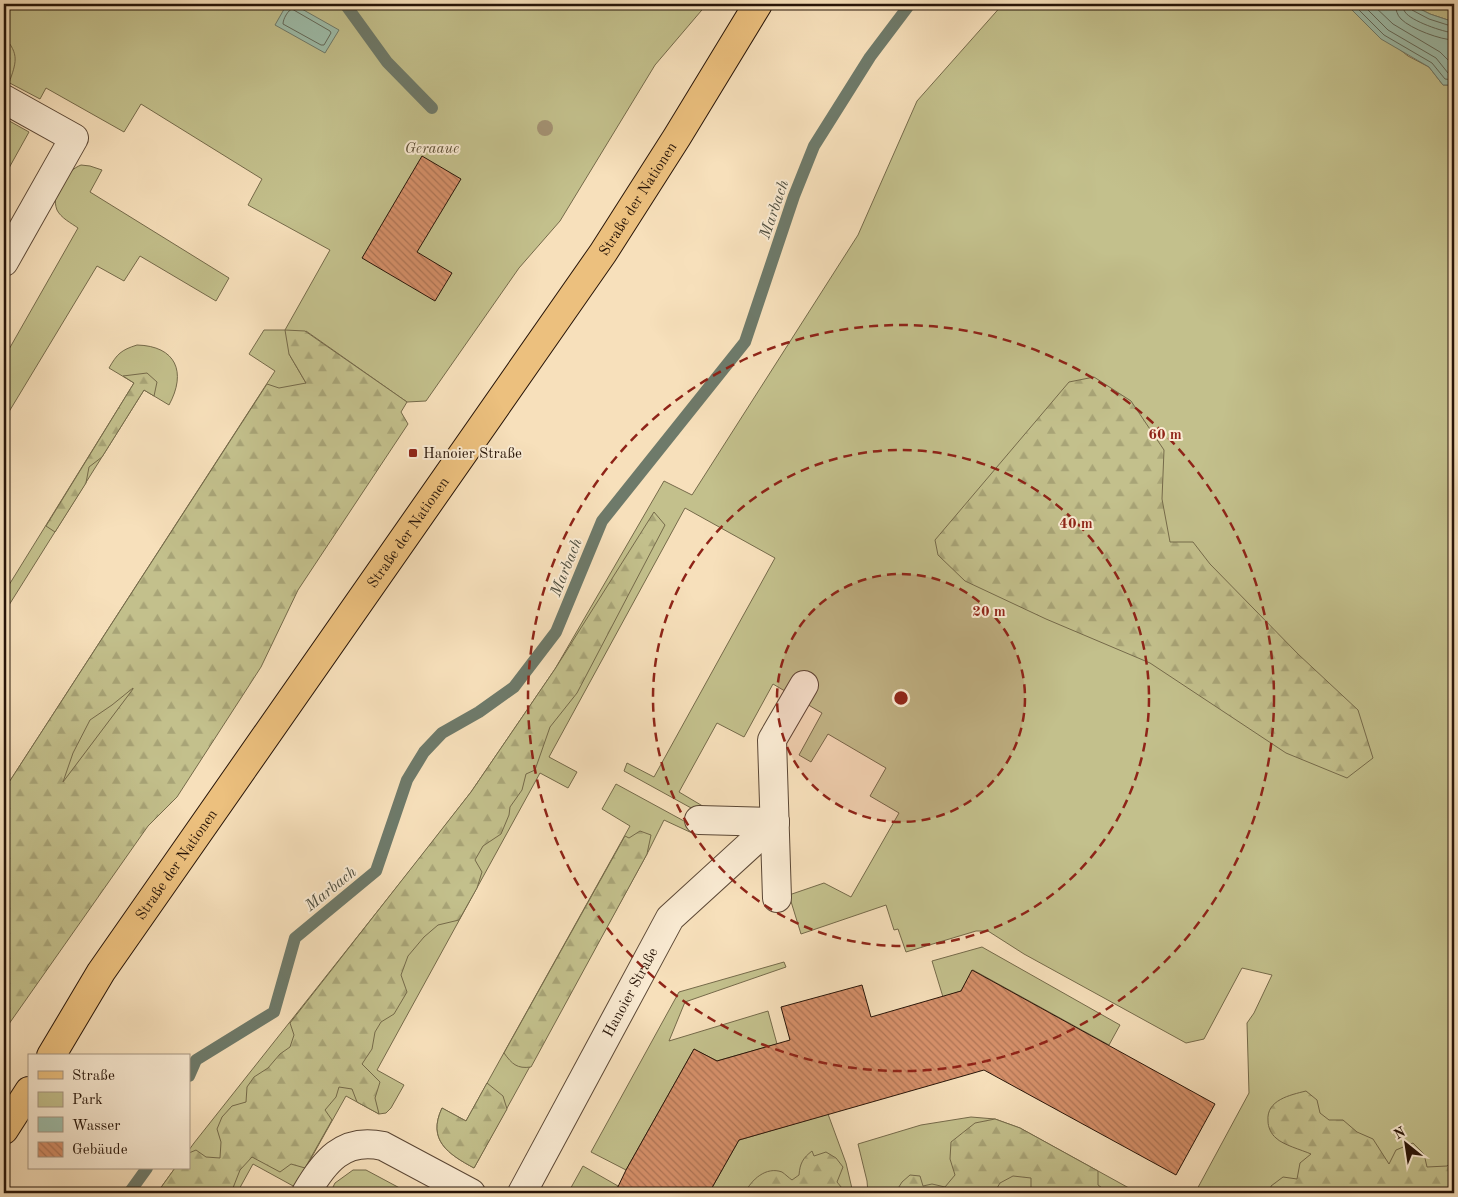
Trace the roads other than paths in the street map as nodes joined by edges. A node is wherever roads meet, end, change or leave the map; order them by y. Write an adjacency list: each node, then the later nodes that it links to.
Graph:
1 (758, 4): 8 (main road, Straße der Nationen)
2 (4, 99): 3 (street)
3 (4, 262)
4 (804, 685): 6 (street)
5 (699, 820): 6 (street)
6 (775, 822): 7 (street); 13 (street, Hanoier Straße)
7 (777, 898)
8 (51, 1054)
9 (28, 1093): 10 (main road)
10 (4, 1130)
11 (306, 1193): 12 (street)
12 (470, 1193)
13 (522, 1193)

